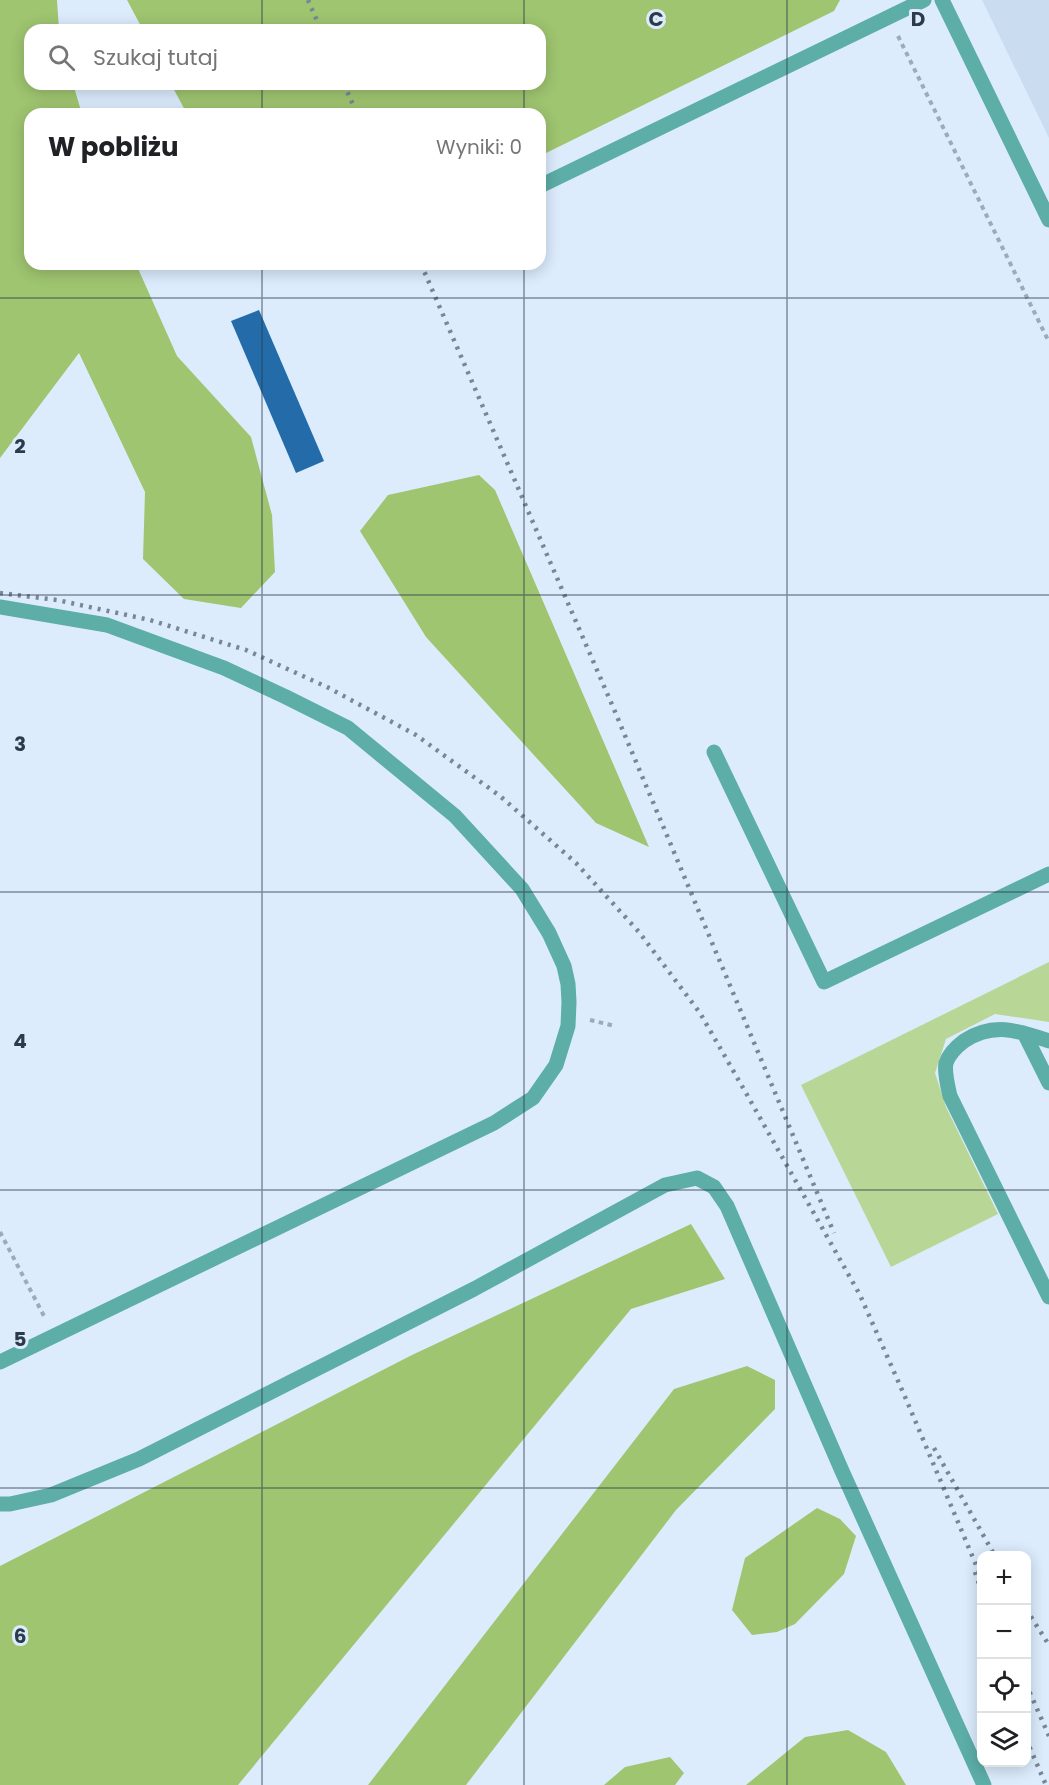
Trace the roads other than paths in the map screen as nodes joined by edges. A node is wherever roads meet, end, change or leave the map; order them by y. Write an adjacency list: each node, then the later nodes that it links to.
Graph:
1 (924, 0): 3 (street)
2 (942, 0): 4 (street)
3 (546, 183)
4 (1049, 220)
5 (0, 607): 12 (street)
6 (714, 752): 7 (street)
7 (1049, 874)
8 (1024, 1033): 9 (street); 10 (street); 11 (street)
9 (1049, 1041)
10 (1049, 1083)
11 (1049, 1297)
12 (0, 1362)
13 (0, 1504): 14 (street)
14 (984, 1785)

